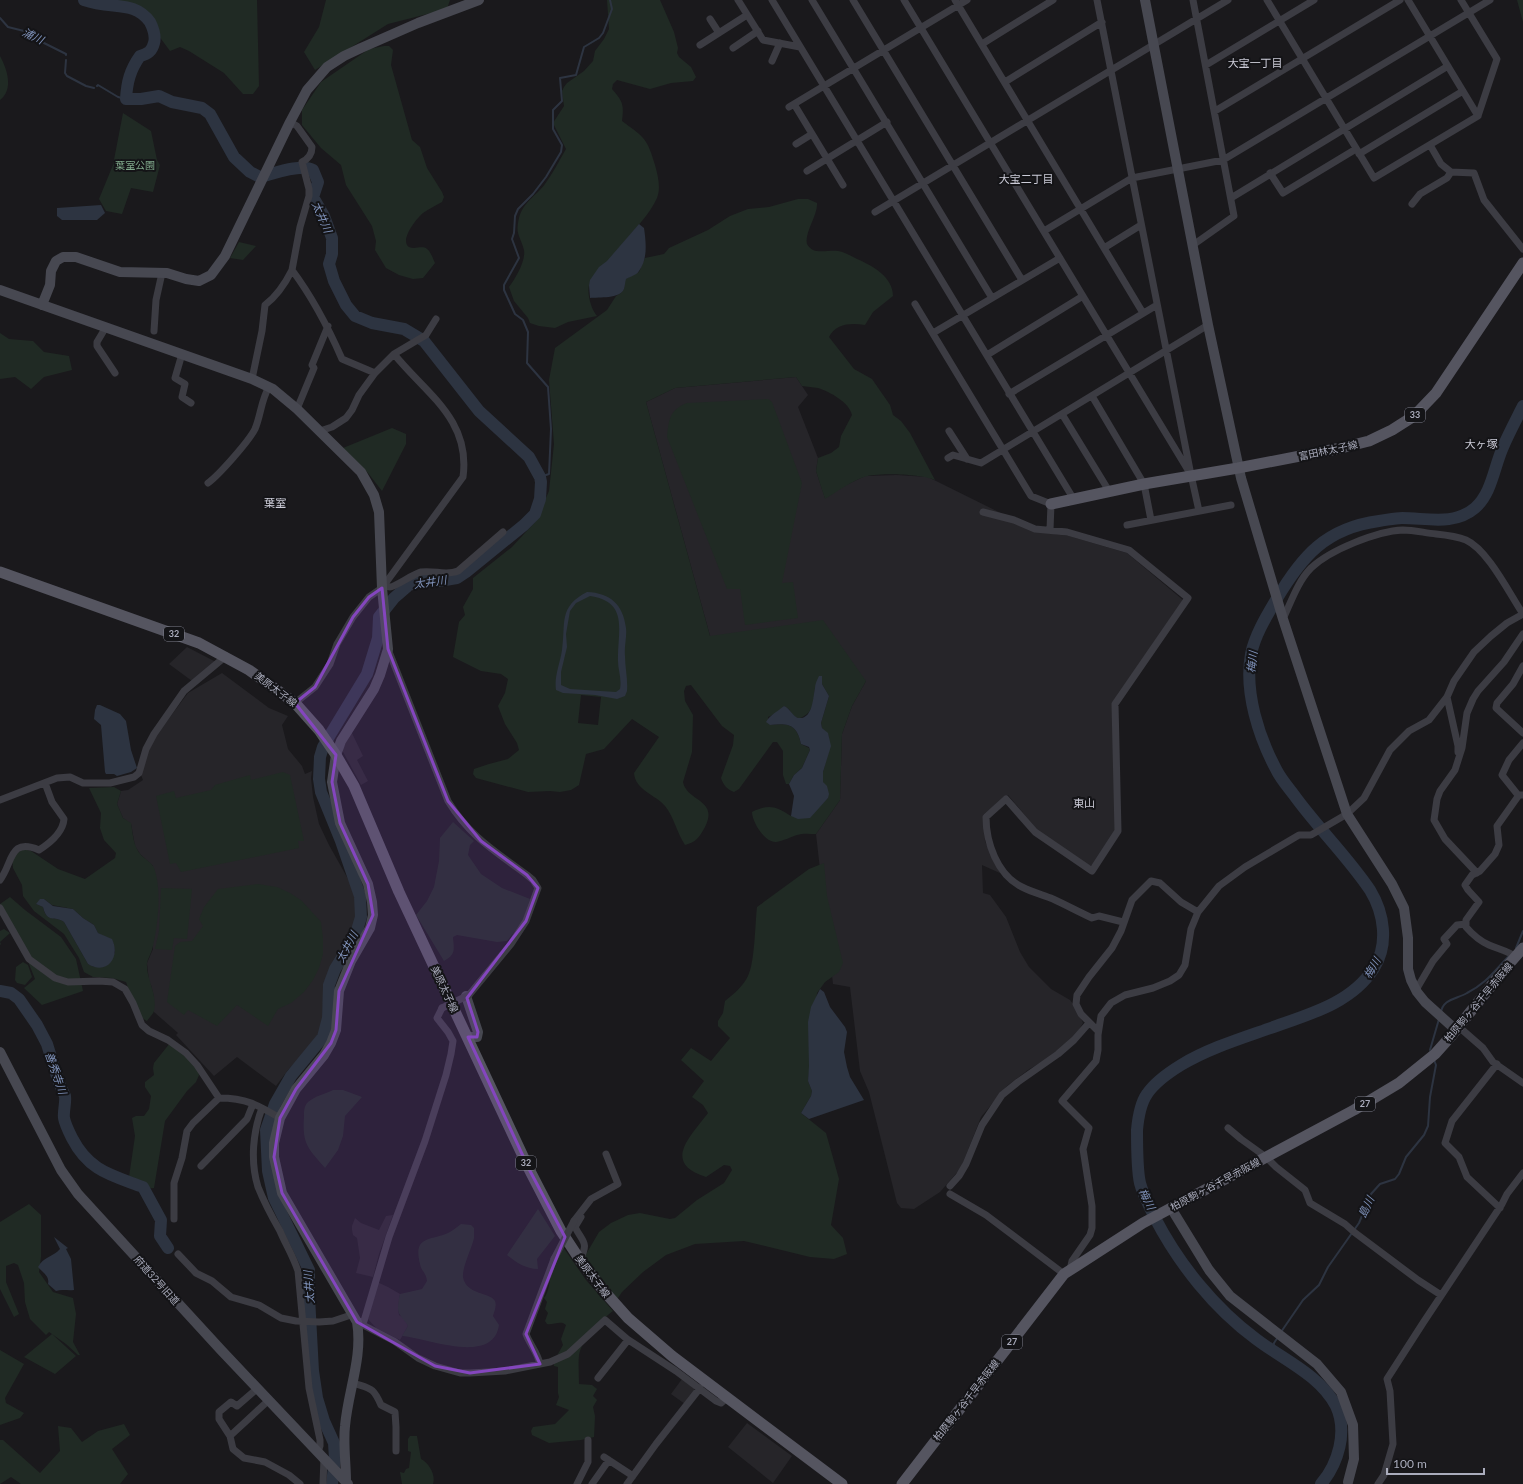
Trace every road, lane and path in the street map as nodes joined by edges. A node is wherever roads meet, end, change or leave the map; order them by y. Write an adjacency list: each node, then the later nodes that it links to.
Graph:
1 (479, 0): 50 (street)
2 (738, 0): 21 (street)
3 (772, 0): 34 (street)
4 (812, 0): 41 (street)
5 (853, 0): 36 (street)
6 (904, 0): 26 (street)
7 (967, 0): 19 (street)
8 (1054, 0): 31 (street)
9 (1097, 0): 25 (street)
10 (1145, 0): 32 (street)
11 (1193, 0): 23 (street)
12 (1228, 0): 23 (street)
13 (1267, 0): 24 (street)
14 (1314, 0): 24 (street)
15 (1400, 0): 37 (street)
16 (1408, 0): 29 (street)
17 (1461, 0): 20 (street)
18 (1490, 0): 20 (street)
19 (957, 3): 26 (street); 31 (street)
20 (1469, 13): 29 (street); 48 (street)
21 (747, 15): 27 (street); 28 (street)
22 (710, 18): 28 (street)
23 (1197, 19): 32 (street); 39 (street)
24 (1279, 21): 37 (street); 39 (street)
25 (1102, 22): 42 (street); 43 (street)
26 (921, 28): 36 (street); 55 (street)
27 (758, 31): 30 (street); 35 (street)
28 (719, 33): 33 (street)
29 (1430, 36): 40 (street); 46 (street)
30 (780, 43): 34 (street); 38 (street)
31 (982, 44): 43 (street)
32 (1154, 44): 42 (street); 62 (street)
33 (700, 45)
34 (800, 47): 44 (street)
35 (733, 48)
36 (884, 50): 41 (street); 61 (street)
37 (1302, 59): 46 (street); 47 (street)
38 (772, 61)
39 (1206, 65): 47 (street)
40 (1448, 66): 45 (street); 52 (street)
41 (853, 68): 44 (street); 51 (street)
42 (1111, 70): 49 (street); 66 (street)
43 (1005, 82): 49 (street)
44 (824, 86): 53 (street); 54 (street)
45 (1463, 91): 48 (street); 58 (street)
46 (1326, 99): 52 (street); 60 (street)
47 (1215, 111): 60 (street)
48 (1478, 116): 57 (street)
49 (1027, 120): 55 (street); 72 (street)
50 (290, 122): 81 (street); 82 (street)
51 (887, 122): 54 (street); 67 (street)
52 (1344, 128): 58 (street); 65 (street)
53 (812, 134): 56 (street); 59 (street)
54 (857, 140): 59 (street); 70 (street)
55 (990, 142): 61 (street); 75 (street)
56 (796, 144)
57 (1430, 145): 58 (street); 64 (street)
58 (1358, 151): 65 (street)
59 (827, 158): 63 (street); 68 (street)
60 (1223, 160): 62 (street); 69 (street)
61 (953, 165): 67 (street); 83 (street)
62 (1179, 169): 66 (street); 76 (street)
63 (807, 171)
64 (1451, 172): 71 (street); 78 (street)
65 (1270, 173): 69 (street)
66 (1132, 178): 72 (street); 74 (street)
67 (923, 182): 70 (street); 86 (street)
68 (843, 184)
69 (1231, 198): 76 (street)
70 (893, 200): 73 (street); 91 (street)
71 (1412, 204)
72 (1081, 210): 75 (street); 77 (street)
73 (875, 212)
74 (1141, 225): 77 (street); 88 (street)
75 (1044, 231): 79 (street)
76 (1193, 245): 93 (street)
77 (1104, 248): 90 (street)
78 (1523, 249)
79 (1060, 258): 83 (street); 85 (street)
80 (1523, 263): 119 (main road, 富田林太子線 / 33)
81 (292, 270): 94 (street); 106 (street)
82 (162, 273): 89 (street); 96 (street)
83 (1022, 280): 86 (street)
84 (0, 290): 89 (street)
85 (1083, 296): 98 (street); 102 (street)
86 (992, 298): 91 (street)
87 (915, 304): 97 (street)
88 (1157, 304): 90 (street); 99 (street)
89 (42, 305): 95 (street)
90 (1143, 313): 98 (street)
91 (963, 315): 97 (street); 102 (street)
92 (436, 319): 101 (street)
93 (1208, 325): 99 (street); 119 (street)
94 (328, 326): 103 (street); 111 (street)
95 (106, 327): 100 (street); 105 (street)
96 (154, 331)
97 (933, 333): 116 (street)
98 (1107, 335): 104 (street); 108 (street)
99 (1166, 351): 104 (street); 120 (street)
100 (182, 354): 106 (street); 110 (street)
101 (394, 354): 103 (street); 134 (street)
102 (987, 355): 108 (street)
103 (375, 373): 113 (street)
104 (1129, 373): 109 (street); 120 (street)
105 (115, 374)
106 (252, 379): 107 (street)
107 (269, 387): 111 (street); 121 (street)
108 (1010, 394): 115 (street)
109 (1092, 396): 112 (street); 122 (street)
110 (191, 403)
111 (297, 409): 113 (street)
112 (1062, 414): 115 (street); 123 (street)
113 (320, 431): 134 (street)
114 (949, 431): 118 (street)
115 (1033, 432): 116 (street); 124 (street)
116 (1003, 450): 118 (street); 125 (street)
117 (948, 458): 118 (street)
118 (967, 459)
119 (1238, 468): 120 (main road, 富田林太子線 / 33); 135 (street)
120 (1190, 476): 122 (main road, 富田林太子線 / 33); 127 (street)
121 (208, 483)
122 (1144, 484): 123 (main road, 富田林太子線 / 33); 129 (street)
123 (1108, 491): 124 (main road, 富田林太子線 / 33)
124 (1073, 498): 125 (main road, 富田林太子線 / 33)
125 (1051, 504): 131 (street)
126 (1231, 505): 127 (street)
127 (1199, 511): 129 (street)
128 (984, 512): 131 (street)
129 (1151, 520): 130 (street)
130 (1127, 525)
131 (1050, 530): 155 (street)
132 (503, 532): 134 (street)
133 (0, 572): 139 (main road, 美原太子線 / 32)
134 (383, 588): 138 (street); 142 (street)
135 (1282, 614): 136 (street); 150 (street)
136 (1523, 614): 141 (street)
137 (1523, 634): 146 (street)
138 (388, 649): 145 (street); 159 (street)
139 (226, 656): 142 (main road, 美原太子線 / 32); 147 (street)
140 (1523, 666): 143 (street)
141 (1447, 697): 146 (street); 150 (street)
142 (295, 703): 145 (main road, 美原太子線 / 32)
143 (1523, 733)
144 (1523, 743): 148 (street)
145 (334, 752): 163 (main road, 美原太子線 / 32); 170 (street)
146 (1458, 760): 151 (street)
147 (45, 783): 149 (street); 152 (street)
148 (1521, 795): 151 (street)
149 (0, 800)
150 (1347, 814): 154 (street); 158 (street)
151 (1477, 873): 156 (street)
152 (0, 880)
153 (0, 908): 167 (street)
154 (1198, 912): 155 (street); 162 (street)
155 (1123, 922): 160 (street)
156 (1466, 924): 157 (street); 158 (street)
157 (1520, 953): 161 (main road, 柏原駒ヶ谷千早赤阪線 / 27)
158 (1416, 990): 161 (street)
159 (468, 995): 163 (street); 186 (street, bridge)
160 (1089, 1023): 162 (street); 176 (street)
161 (1458, 1028): 165 (street); 173 (main road, 柏原駒ヶ谷千早赤阪線 / 27)
162 (1098, 1031): 184 (street)
163 (468, 1037): 183 (main road, 美原太子線 / 32)
164 (0, 1052): 192 (street, 府道32号旧道)
165 (1497, 1064): 166 (street); 179 (street)
166 (1523, 1083)
167 (219, 1098): 168 (street); 181 (street)
168 (253, 1104): 169 (street); 174 (street)
169 (262, 1108): 170 (street); 187 (street)
170 (279, 1117): 186 (street)
171 (1228, 1128): 173 (street)
172 (606, 1154): 178 (street)
173 (1266, 1157): 180 (main road, 柏原駒ヶ谷千早赤阪線 / 27); 185 (street)
174 (201, 1166)
175 (1523, 1173): 179 (street)
176 (950, 1186)
177 (950, 1194): 184 (street)
178 (587, 1204): 183 (street); 189 (street, bridge)
179 (1500, 1208): 185 (street)
180 (1169, 1209): 184 (main road, 柏原駒ヶ谷千早赤阪線 / 27); 202 (street)
181 (174, 1219)
182 (178, 1254): 187 (street)
183 (580, 1260): 194 (main road, 美原太子線 / 32)
184 (1067, 1272): 209 (main road, 柏原駒ヶ谷千早赤阪線 / 27)
185 (1442, 1295): 210 (street)
186 (354, 1318): 187 (street); 189 (street); 191 (street)
187 (303, 1321): 199 (street)
188 (628, 1340): 189 (street); 190 (street); 193 (street)
189 (540, 1364)
190 (598, 1378)
191 (353, 1383): 198 (street); 201 (street)
192 (258, 1388): 195 (street, 府道32号旧道); 196 (street)
193 (700, 1388): 194 (street); 200 (street)
194 (727, 1398): 208 (main road, 美原太子線 / 32)
195 (269, 1400): 196 (street); 199 (street, 府道32号旧道)
196 (230, 1436): 203 (street)
197 (588, 1440): 205 (street)
198 (396, 1451)
199 (323, 1457): 201 (street, 府道32号旧道); 204 (street)
200 (633, 1476): 206 (street); 207 (street)
201 (345, 1481)
202 (1348, 1482)
203 (300, 1484)
204 (323, 1484)
205 (577, 1484)
206 (592, 1484)
207 (627, 1484)
208 (842, 1484)
209 (902, 1484)
210 (1378, 1484)

